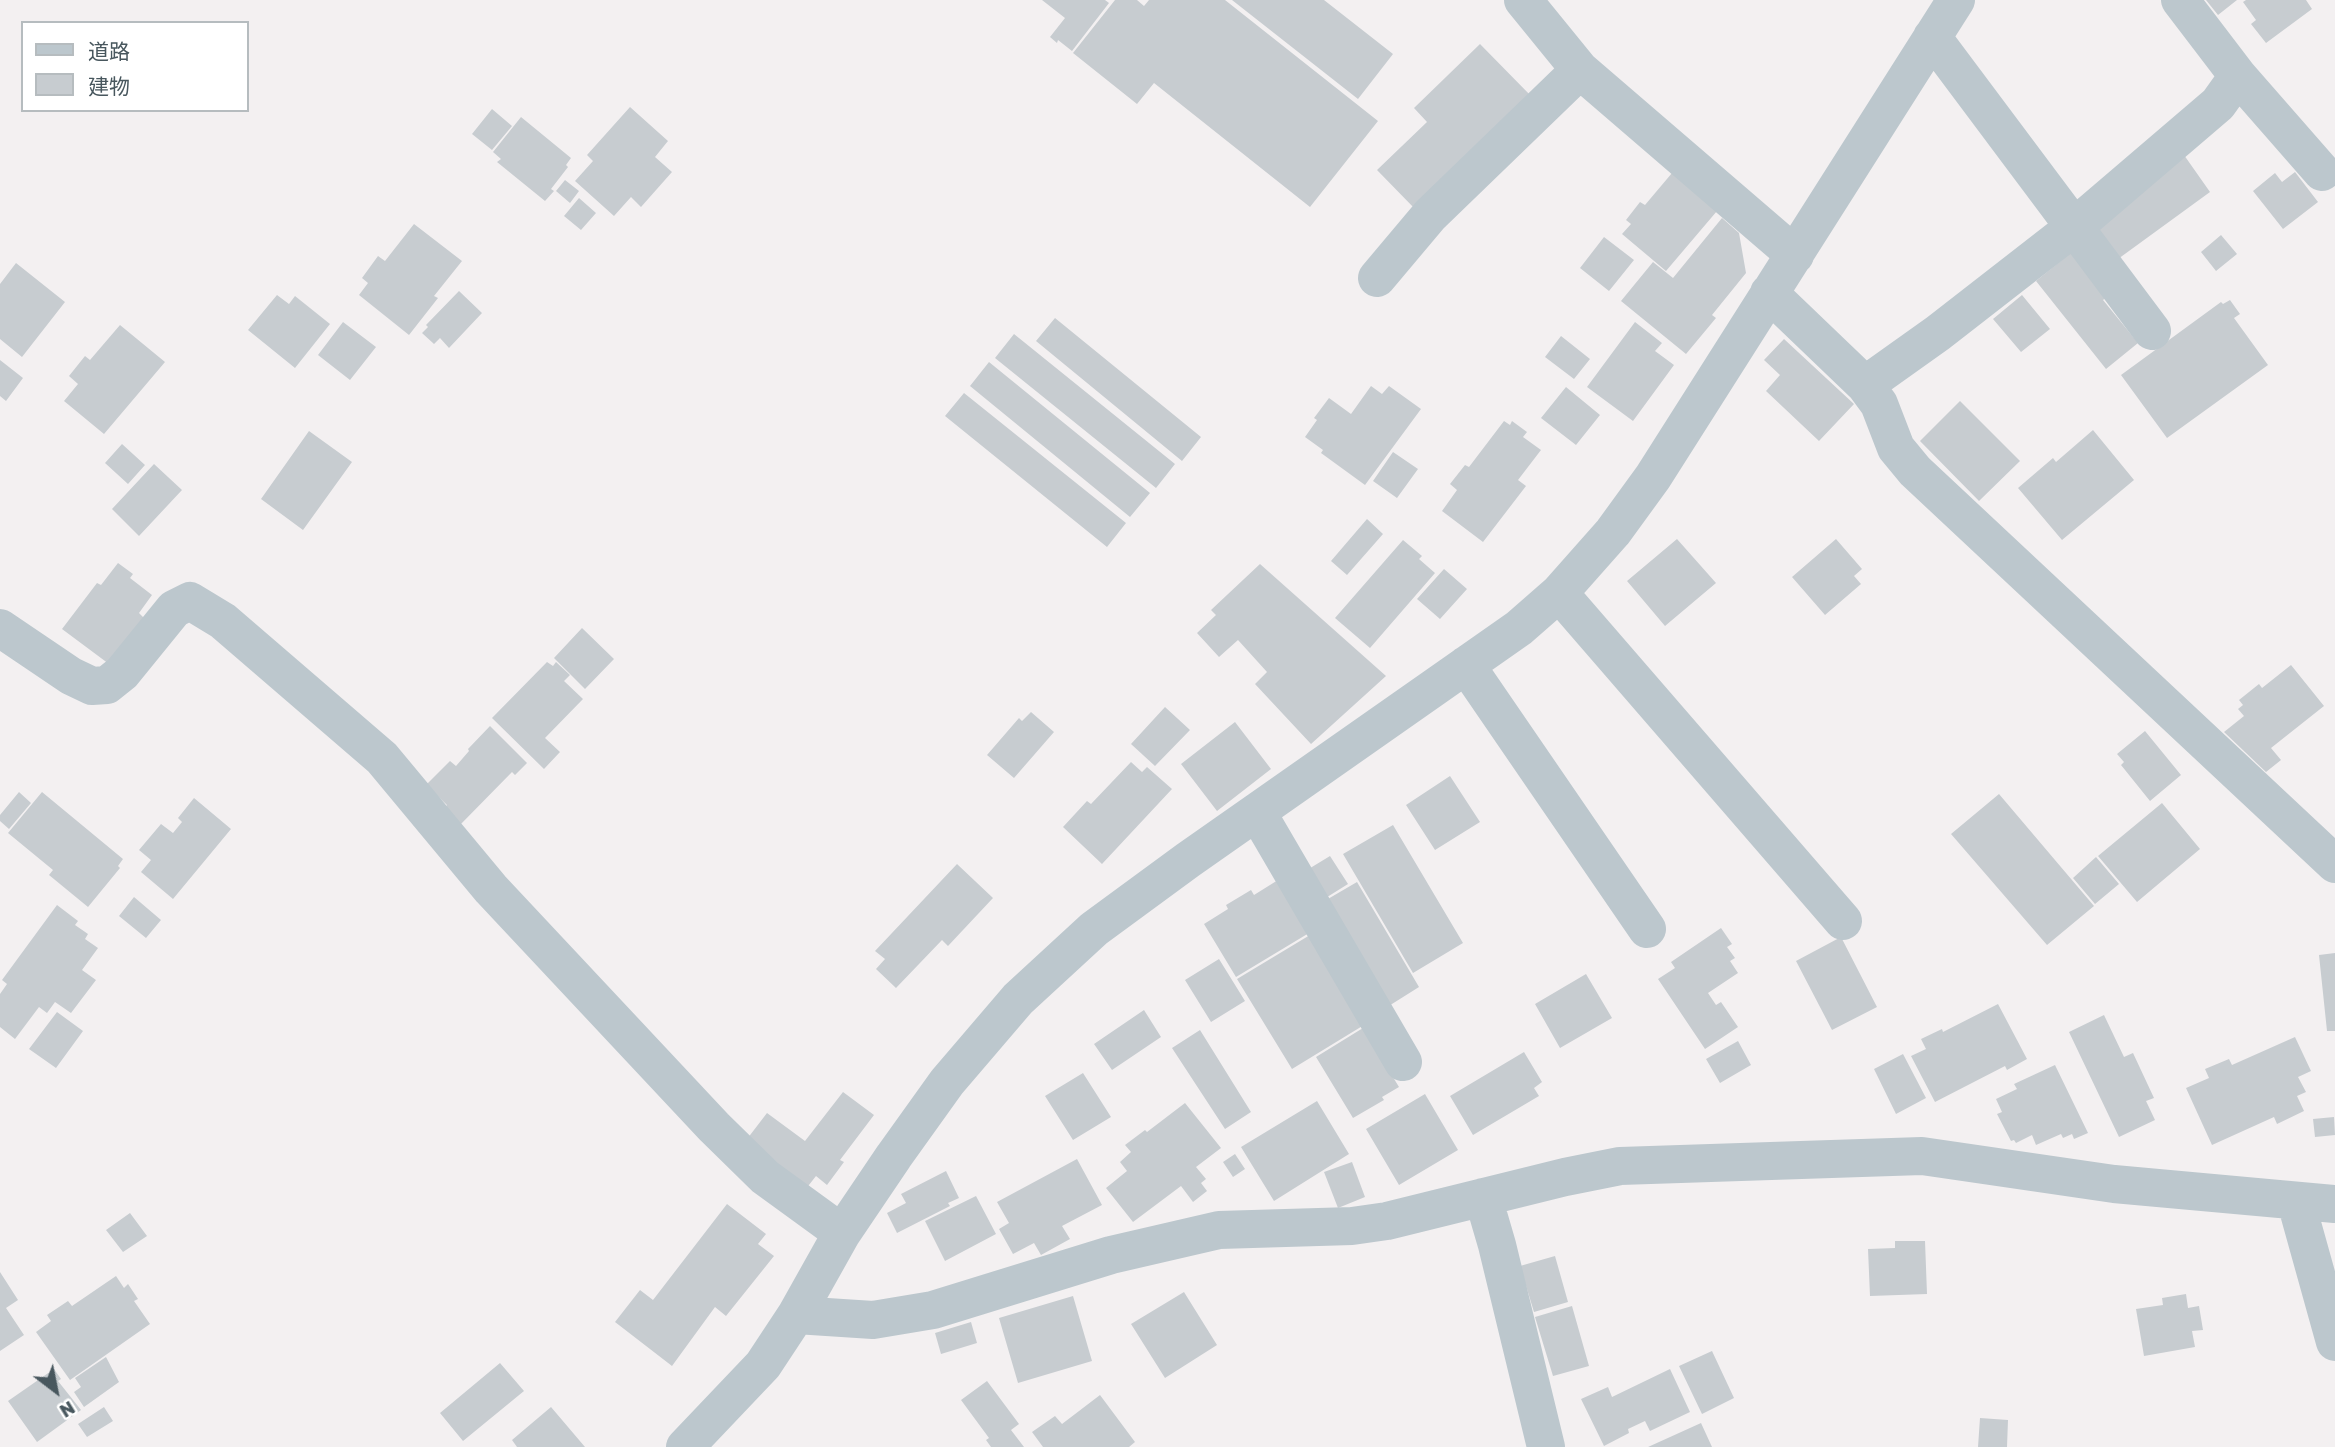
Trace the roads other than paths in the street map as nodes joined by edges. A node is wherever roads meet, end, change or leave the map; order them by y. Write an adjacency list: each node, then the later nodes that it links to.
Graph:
1 (1523, 0): 5 (street)
2 (1956, 0): 4 (street)
3 (2179, 0): 6 (street)
4 (1932, 37): 8 (street); 9 (street)
5 (1580, 70): 9 (street); 10 (street)
6 (2238, 76): 7 (street); 8 (street)
7 (2322, 172)
8 (2073, 228): 12 (street); 13 (street)
9 (1795, 255): 11 (street)
10 (1377, 278)
11 (1769, 293): 13 (street); 14 (street)
12 (2152, 331)
13 (1865, 385): 18 (street)
14 (1559, 593): 16 (street); 19 (street)
15 (0, 628): 25 (street)
16 (1466, 665): 17 (street); 20 (street)
17 (1257, 812): 21 (street); 25 (street)
18 (2335, 864)
19 (1843, 921)
20 (1647, 929)
21 (1403, 1062)
22 (1483, 1198): 23 (street); 26 (street); 29 (street)
23 (2296, 1202): 24 (street); 27 (street)
24 (2335, 1204)
25 (842, 1233): 26 (street)
26 (796, 1315): 28 (street)
27 (2335, 1342)
28 (685, 1447)
29 (1546, 1447)

